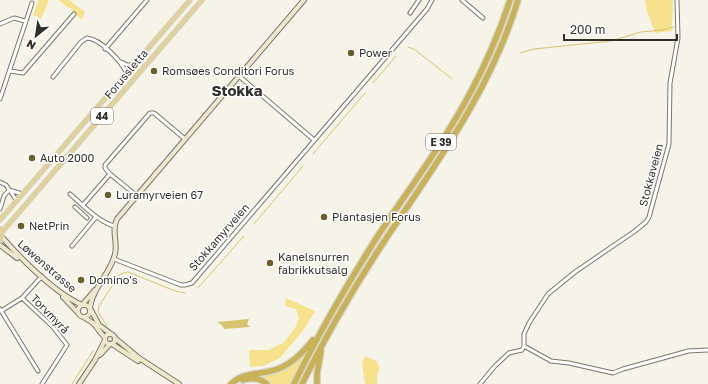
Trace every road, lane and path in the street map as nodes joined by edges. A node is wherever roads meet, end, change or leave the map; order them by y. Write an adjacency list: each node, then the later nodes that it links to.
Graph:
1 (147, 0): 17 (street)
2 (190, 0): 19 (main road, Forussletta / 44)
3 (202, 0): 41 (main road, Forussletta / 44)
4 (304, 0): 22 (main road)
5 (419, 0): 12 (street)
6 (432, 0): 26 (street, Stokkamyrveien)
7 (462, 0): 14 (street)
8 (510, 0): 54 (highway, E 39)
9 (518, 0): 57 (highway, E 39)
10 (677, 0): 59 (street, Stokkaveien)
11 (32, 2): 15 (street)
12 (410, 12)
13 (74, 14): 20 (street)
14 (483, 18)
15 (25, 21): 16 (street); 20 (street)
16 (0, 24)
17 (106, 49): 18 (street); 23 (street)
18 (119, 61): 19 (street); 21 (street)
19 (135, 65): 21 (main road, Forussletta / 44)
20 (10, 71): 24 (street)
21 (127, 74): 30 (main road, Forussletta / 44)
22 (239, 76): 25 (main road); 26 (street)
23 (54, 77)
24 (0, 99)
25 (185, 139): 27 (street); 32 (main road)
26 (314, 140): 44 (street, Stokkamyrveien)
27 (110, 174): 32 (street); 34 (street)
28 (0, 182): 29 (street)
29 (9, 190): 30 (street); 33 (street); 36 (street)
30 (23, 194): 33 (main road, Forussletta / 44)
31 (70, 194): 34 (street)
32 (137, 196): 40 (main road)
33 (17, 202): 39 (main road, Forussletta / 44)
34 (83, 205): 37 (street)
35 (75, 207): 38 (street)
36 (0, 209)
37 (96, 217): 40 (street); 43 (street)
38 (87, 218)
39 (0, 220)
40 (114, 226): 44 (main road)
41 (1, 235): 45 (main road, Løwenstrasse)
42 (0, 245): 45 (main road, Løwenstrasse)
43 (72, 246)
44 (114, 259): 46 (main road)
45 (41, 277): 47 (street, Torvmyrå); 48 (main road, Løwenstrasse); 51 (main road, Løwenstrasse)
46 (99, 285): 48 (main road); 49 (main road)
47 (22, 298): 50 (street, Torvmyrå); 63 (street, Torvmyrå)
48 (82, 305): 49 (main road); 51 (main road)
49 (90, 309): 52 (main road); 53 (main road)
50 (1, 310): 62 (street, Torvmyrå)
51 (78, 313): 52 (main road)
52 (85, 318): 56 (main road)
53 (111, 334): 55 (main road); 56 (main road)
54 (319, 334): 67 (highway, E 39); 70 (highway, E 39)
55 (115, 338): 58 (main road); 66 (main road)
56 (105, 339): 58 (main road); 61 (main road)
57 (323, 343): 71 (highway, E 39); 72 (highway, E 39)
58 (111, 344): 61 (main road); 65 (main road)
59 (524, 346): 60 (street); 73 (street)
60 (708, 350)
61 (95, 360): 64 (main road)
62 (38, 371)
63 (42, 384)
64 (79, 384)
65 (174, 384)
66 (179, 384)
67 (232, 384)
68 (236, 384): 69 (highway)
69 (267, 384)
70 (294, 384)
71 (302, 384)
72 (317, 384)
73 (480, 384)

